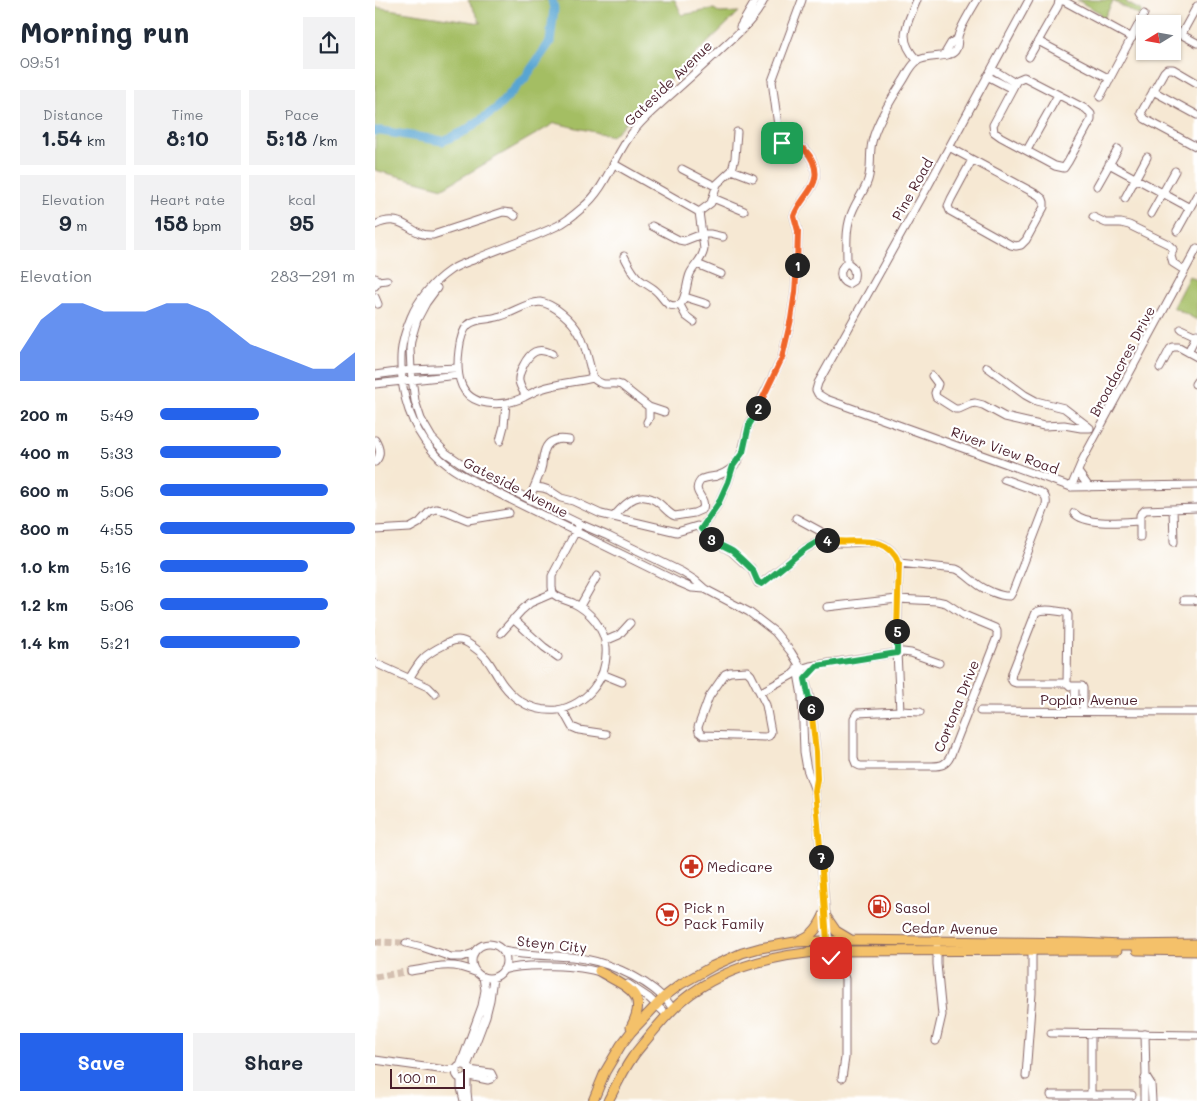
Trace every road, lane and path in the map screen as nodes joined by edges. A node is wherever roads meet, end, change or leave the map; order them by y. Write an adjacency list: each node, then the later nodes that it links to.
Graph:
1 (755, 0): 11 (street, Gateside Avenue)
2 (763, 0): 11 (street, Gateside Avenue)
3 (802, 0): 100 (street)
4 (917, 0): 16 (street)
5 (977, 0): 16 (street)
6 (1029, 0): 17 (street, Pine Road)
7 (1059, 1): 12 (street); 13 (street)
8 (1197, 6): 10 (street)
9 (1144, 14): 12 (street)
10 (1181, 35): 14 (street)
11 (733, 38): 33 (street, Gateside Avenue)
12 (1132, 38): 19 (street)
13 (1038, 41): 15 (street); 19 (street)
14 (1197, 43)
15 (1029, 57)
16 (917, 60): 59 (street)
17 (992, 69): 18 (street, Pine Road); 21 (street)
18 (987, 76): 21 (street); 27 (street, Pine Road)
19 (1110, 80): 24 (street)
20 (1197, 83): 22 (street)
21 (1014, 86): 23 (street); 30 (street)
22 (1153, 91): 25 (street); 28 (street)
23 (1058, 95): 30 (street); 30 (street)
24 (1100, 98)
25 (1197, 115)
26 (737, 132): 36 (street)
27 (949, 147): 32 (street); 88 (street, Pine Road)
28 (1197, 147)
29 (1118, 149): 34 (street)
30 (1027, 150)
31 (1147, 157): 39 (street)
32 (972, 160): 32 (street)
33 (614, 164): 48 (street); 61 (street, Gateside Avenue)
34 (1109, 164): 39 (street); 41 (street)
35 (682, 169): 40 (street)
36 (732, 170): 38 (street); 40 (street)
37 (1175, 172): 42 (street)
38 (753, 178)
39 (1136, 178): 42 (street); 45 (street)
40 (715, 186): 44 (street)
41 (1097, 186)
42 (1163, 193): 46 (street); 49 (street)
43 (1197, 195): 46 (street)
44 (713, 198): 47 (street); 48 (street)
45 (1125, 198)
46 (1190, 208): 54 (street)
47 (744, 211)
48 (699, 212): 55 (street)
49 (1151, 214)
50 (515, 216): 52 (street)
51 (1093, 217): 62 (street)
52 (375, 225)
53 (652, 226): 55 (street)
54 (1177, 230)
55 (702, 234): 56 (street); 60 (street)
56 (723, 237)
57 (1197, 248): 62 (street, Broadacres Drive)
58 (624, 256): 68 (street)
59 (847, 263)
60 (697, 264): 63 (street); 66 (street)
61 (459, 267): 77 (street, Gateside Avenue); 79 (street, Gateside Avenue)
62 (1184, 270): 95 (street, Broadacres Drive)
63 (721, 274)
64 (387, 280): 65 (street)
65 (376, 282)
66 (685, 297): 67 (street); 68 (street)
67 (707, 304)
68 (681, 305): 69 (street)
69 (694, 322)
70 (1181, 329): 71 (street)
71 (1196, 335): 72 (street)
72 (1188, 352): 74 (street); 76 (street)
73 (552, 354): 89 (street)
74 (1197, 357)
75 (987, 367): 94 (street)
76 (1160, 368)
77 (411, 370): 78 (street); 79 (street); 85 (street, Gateside Avenue)
78 (424, 370): 80 (street); 84 (street)
79 (401, 371): 81 (street); 86 (street, Gateside Avenue)
80 (458, 372): 83 (street); 84 (street); 90 (street)
81 (375, 375)
82 (932, 376): 94 (street)
83 (593, 378): 89 (street); 91 (street)
84 (425, 379): 85 (street)
85 (411, 381): 86 (street); 107 (street, Gateside Avenue)
86 (402, 382): 87 (street); 118 (street, Gateside Avenue)
87 (375, 384)
88 (816, 390): 105 (street, River View Road)
89 (526, 396): 90 (street)
90 (506, 404): 98 (street)
91 (649, 407): 92 (street); 93 (street)
92 (664, 412)
93 (647, 422)
94 (1090, 428): 95 (street)
95 (1099, 430): 101 (street, Broadacres Drive)
96 (375, 440): 99 (street)
97 (569, 440): 104 (street)
98 (500, 441)
99 (375, 462)
100 (733, 466): 112 (street); 116 (street)
101 (1078, 472): 105 (street, Broadacres Drive); 106 (street)
102 (1004, 479): 122 (street)
103 (1197, 484): 106 (street, River View Road)
104 (535, 487): 107 (street); 112 (street)
105 (1071, 487): 106 (street, River View Road)
106 (1089, 487)
107 (529, 499): 115 (street, Gateside Avenue)
108 (1173, 508): 109 (street); 114 (street); 121 (street)
109 (1197, 508)
110 (509, 513): 117 (street)
111 (1074, 513): 114 (street)
112 (614, 516): 116 (street)
113 (796, 518): 120 (street)
114 (1140, 521): 119 (street)
115 (580, 524): 118 (street); 124 (street, Gateside Avenue)
116 (701, 529): 120 (street)
117 (375, 530)
118 (576, 531): 124 (street, Gateside Avenue); 125 (street)
119 (1140, 537)
120 (822, 539): 122 (street)
121 (1173, 542)
122 (899, 563): 126 (street)
123 (597, 576): 129 (street)
124 (705, 590): 140 (street, Gateside Avenue)
125 (553, 593): 129 (street); 131 (street)
126 (897, 599): 130 (street, Cortona Drive); 135 (street); 150 (street, Cortona Drive)
127 (1184, 600): 128 (street)
128 (1197, 601)
129 (580, 606): 134 (street)
130 (827, 607)
131 (513, 619): 133 (street); 136 (street)
132 (630, 623): 134 (street)
133 (501, 633)
134 (605, 641): 141 (street)
135 (897, 653): 138 (street); 139 (street); 150 (street)
136 (558, 657)
137 (375, 663): 142 (street)
138 (939, 663)
139 (817, 666): 140 (street); 143 (street)
140 (798, 667): 143 (street, Gateside Avenue); 147 (street); 157 (street, Gateside Avenue)
141 (602, 674): 144 (street); 149 (street)
142 (409, 679): 148 (street); 149 (street)
143 (805, 679): 157 (street, Gateside Avenue)
144 (622, 682)
145 (1067, 682): 145 (street); 146 (street)
146 (1079, 687): 152 (street); 153 (street)
147 (761, 692): 147 (street)
148 (435, 694)
149 (562, 709): 156 (street)
150 (900, 711): 154 (street, Cortona Drive)
151 (980, 711): 152 (street, Poplar Avenue)
152 (1075, 711): 153 (street, Poplar Avenue)
153 (1083, 711): 155 (street, Poplar Avenue)
154 (920, 712)
155 (1197, 712)
156 (606, 734)
157 (815, 791): 158 (street, Gateside Avenue)
158 (825, 914): 159 (main road); 160 (street, Gateside Avenue); 161 (main road)
159 (851, 940): 160 (main road, Cedar Avenue); 164 (main road, Cedar Avenue)
160 (827, 941): 161 (main road, Cedar Avenue); 168 (street, Gateside Avenue)
161 (795, 942): 177 (main road, Cedar Avenue)
162 (406, 943): 170 (street)
163 (1197, 944): 166 (main road, Cedar Avenue)
164 (937, 946): 165 (main road, Cedar Avenue); 168 (main road, Cedar Avenue); 184 (street)
165 (1032, 946): 166 (main road, Cedar Avenue); 188 (street)
166 (1156, 947): 169 (main road, Cedar Avenue)
167 (503, 951): 170 (street); 171 (street); 177 (street, Steyn City)
168 (829, 951): 179 (main road, Cedar Avenue); 190 (street)
169 (1197, 951)
170 (474, 953): 173 (street)
171 (503, 970): 174 (street, Steyn City); 176 (street)
172 (411, 971): 173 (street)
173 (475, 972): 175 (street)
174 (599, 972): 178 (street, Steyn City); 185 (main road)
175 (483, 977): 176 (street); 187 (street)
176 (493, 978): 187 (street)
177 (664, 997): 178 (main road, Cedar Avenue); 179 (street, Steyn City)
178 (657, 1004): 179 (street, Steyn City); 185 (main road, Cedar Avenue)
179 (670, 1012): 197 (main road, Cedar Avenue)
180 (1051, 1033): 181 (street)
181 (1091, 1034): 182 (street); 192 (street)
182 (1145, 1034): 183 (street); 189 (street)
183 (1197, 1035)
184 (936, 1041)
185 (621, 1045): 196 (main road, Cedar Avenue)
186 (375, 1060): 187 (street)
187 (463, 1072): 194 (street); 195 (street)
188 (1026, 1076)
189 (1146, 1076): 198 (street); 199 (street)
190 (842, 1078)
191 (1051, 1095): 192 (street)
192 (1091, 1095): 193 (street)
193 (1132, 1095)
194 (465, 1101)
195 (469, 1101)
196 (593, 1101)
197 (608, 1101)
198 (1144, 1101)
199 (1152, 1101)

